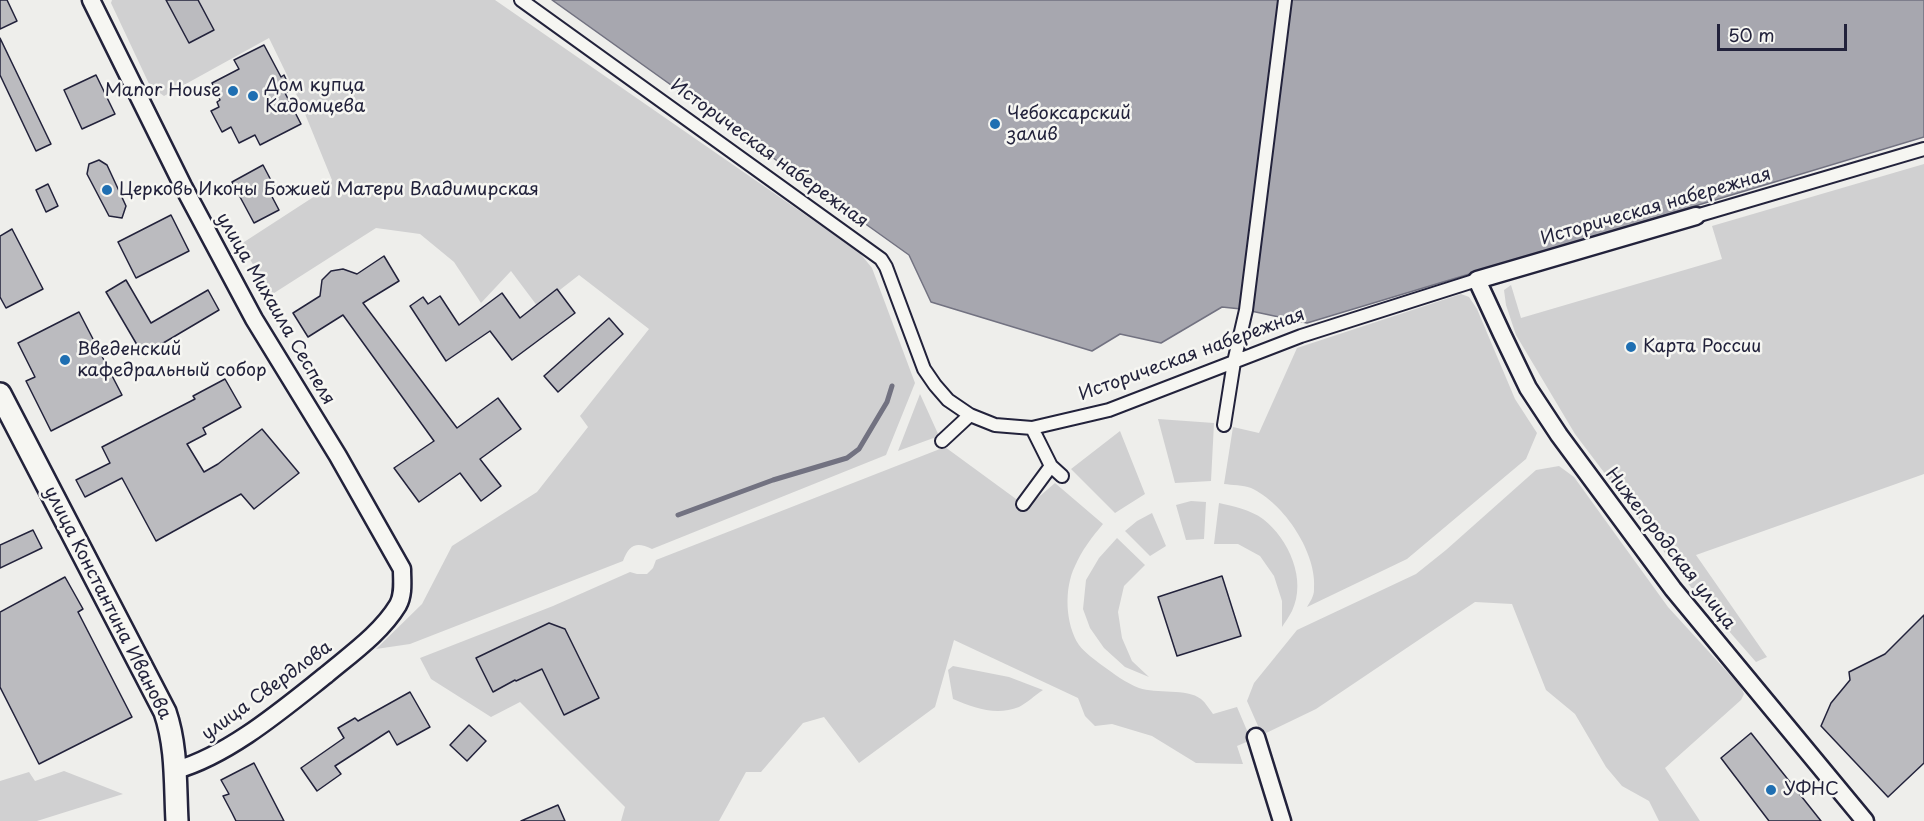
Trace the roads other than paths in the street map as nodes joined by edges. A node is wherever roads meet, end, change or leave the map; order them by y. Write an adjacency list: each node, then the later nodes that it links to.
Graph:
1 (91, 0): 16 (street, улица Михаила Сеспеля)
2 (521, 0): 9 (street, Историческая набережная)
3 (1285, 0): 7 (street)
4 (1924, 150): 5 (street, Историческая набережная)
5 (1696, 216): 6 (street, Историческая набережная)
6 (1478, 280): 7 (street, Историческая набережная); 21 (street, Нижегородская улица)
7 (1234, 362): 10 (street); 11 (street, Историческая набережная)
8 (0, 394): 18 (street, улица Константина Иванова)
9 (970, 415): 11 (street, Историческая набережная); 12 (street)
10 (1224, 425)
11 (1032, 428): 13 (street)
12 (942, 441)
13 (1051, 466): 14 (street); 15 (street)
14 (1062, 476)
15 (1023, 504)
16 (375, 632): 18 (street, улица Свердлова)
17 (1256, 737): 20 (street)
18 (176, 770): 19 (street, улица Константина Иванова)
19 (177, 821)
20 (1282, 821)
21 (1865, 821)

